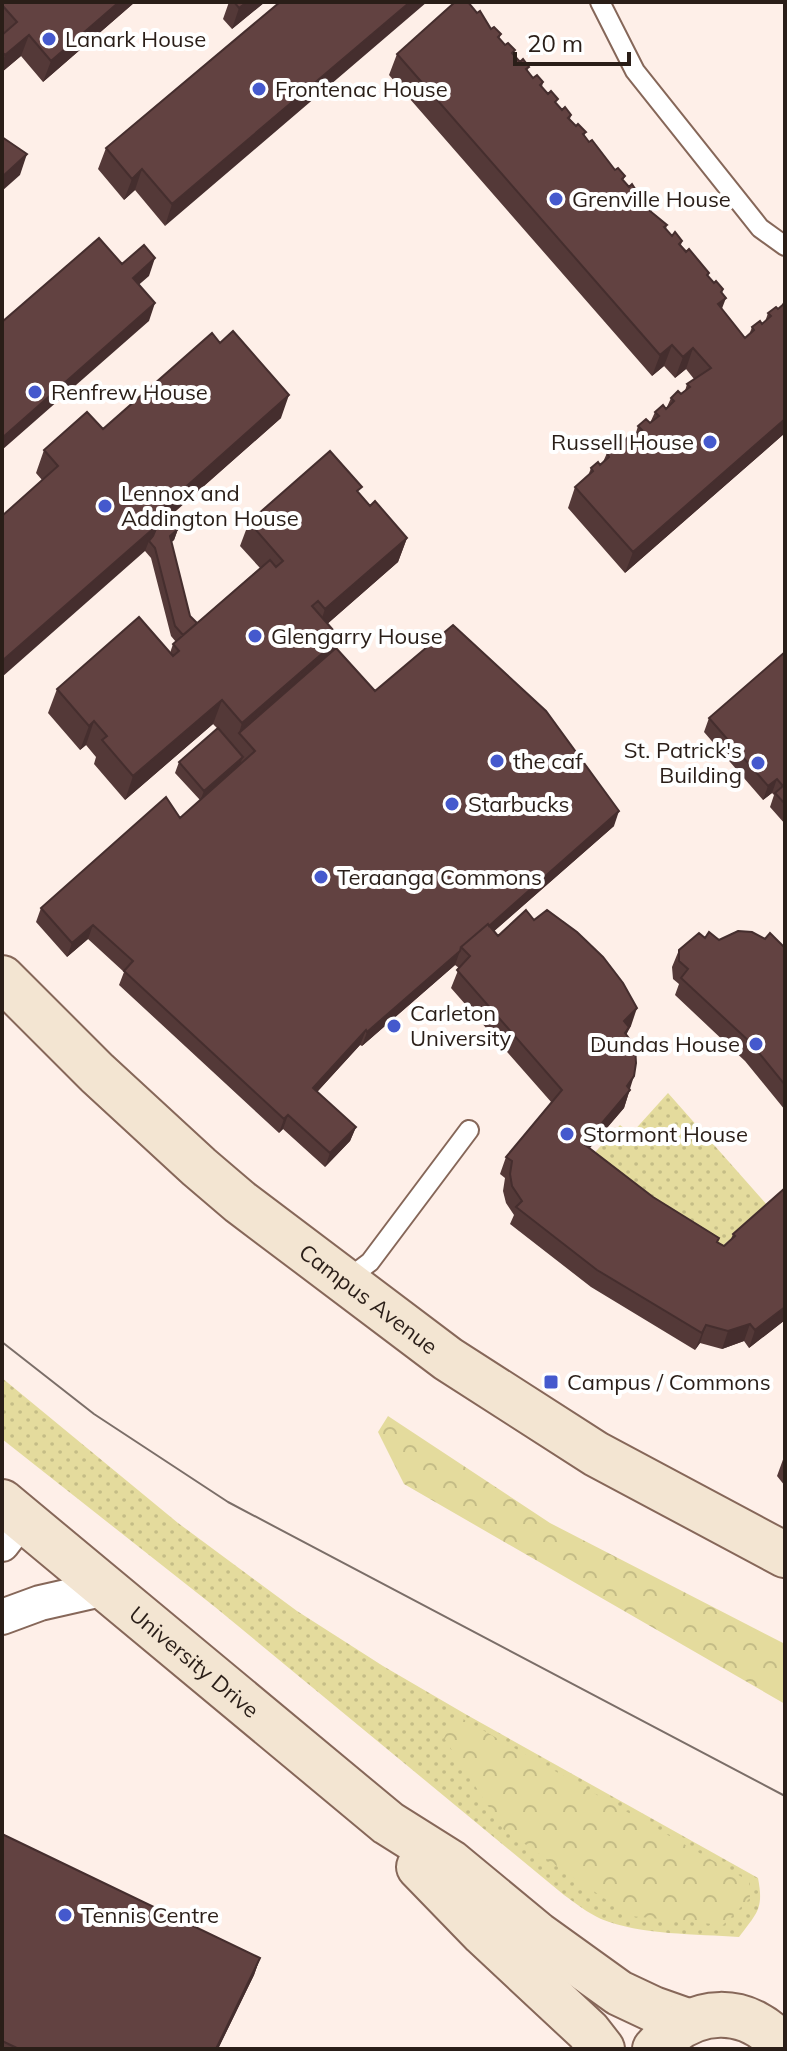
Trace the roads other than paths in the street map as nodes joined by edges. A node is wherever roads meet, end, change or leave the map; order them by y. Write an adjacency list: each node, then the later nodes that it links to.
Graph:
1 (600, 2): 2 (lane)
2 (785, 246)
3 (2, 978): 5 (street, Campus Avenue)
4 (469, 1130): 5 (lane)
5 (345, 1281): 7 (street, Campus Avenue)
6 (9, 1521): 8 (street, University Drive)
7 (785, 1555)
8 (106, 1588): 9 (street); 10 (street, University Drive)
9 (2, 1617)
10 (388, 1823): 11 (street, University Drive); 13 (street, University Drive)
11 (687, 2021): 12 (street); 14 (street)
12 (783, 2038)
13 (602, 2049)
14 (655, 2049)

